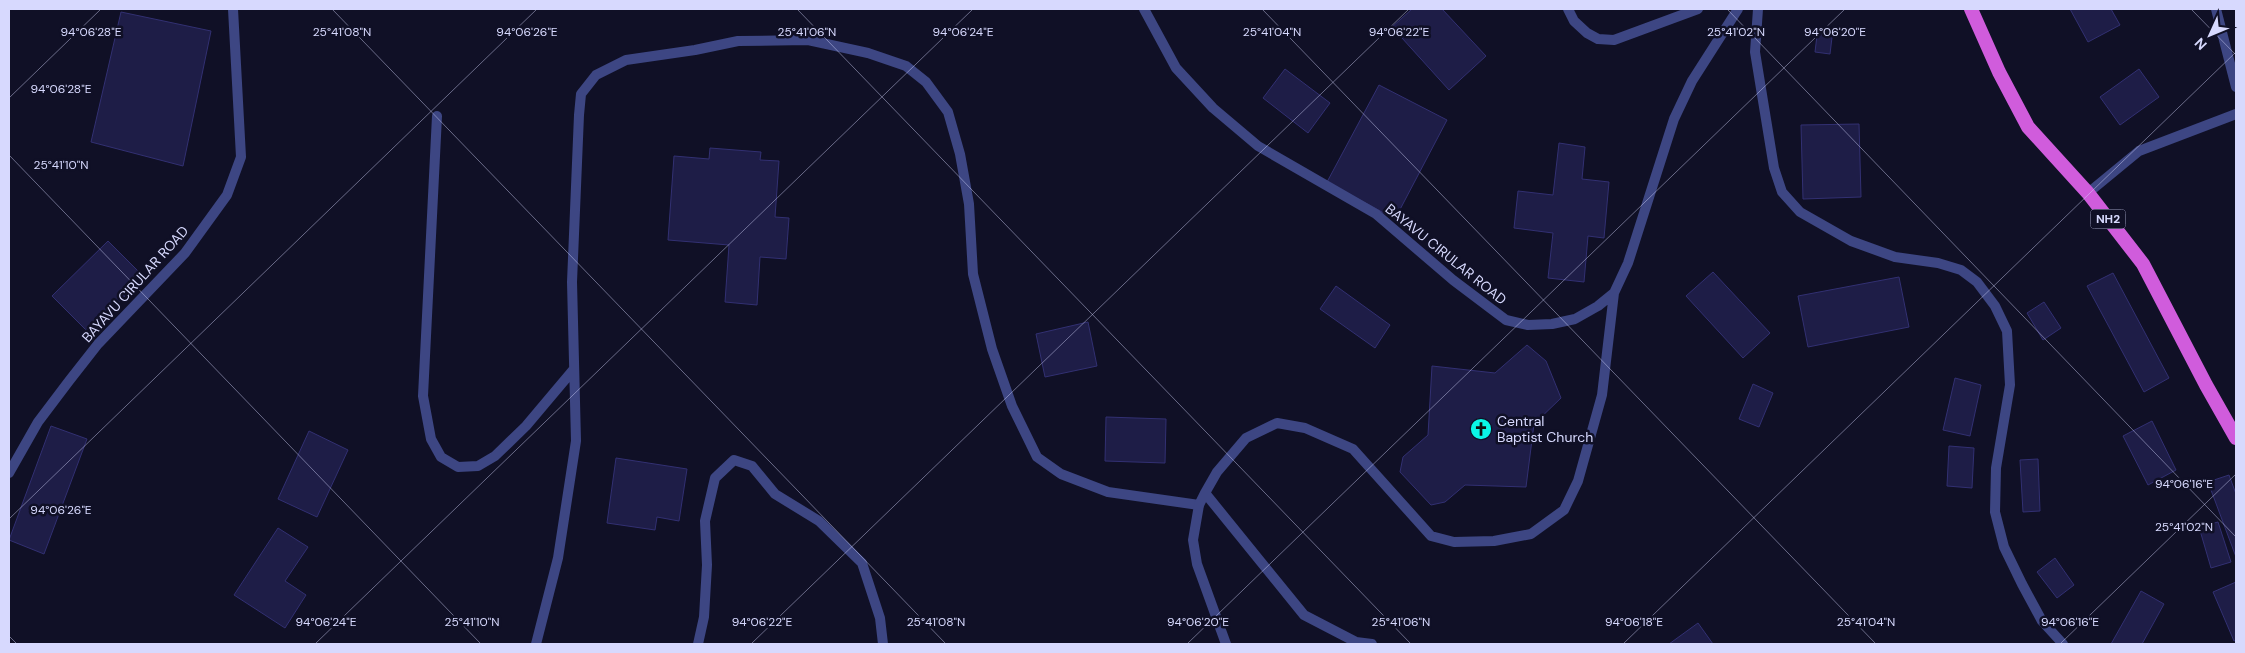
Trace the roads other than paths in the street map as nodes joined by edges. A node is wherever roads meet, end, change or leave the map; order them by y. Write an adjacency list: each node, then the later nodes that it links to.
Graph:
1 (233, 9): 16 (street, BAYAVU CIRULAR ROAD)
2 (1144, 9): 13 (street, BAYAVU CIRULAR ROAD)
3 (1568, 9): 4 (street)
4 (1698, 9)
5 (1738, 9): 13 (street, BAYAVU CIRULAR ROAD)
6 (1758, 9): 24 (street)
7 (1971, 9): 12 (highway, NH2)
8 (2216, 9): 9 (street)
9 (2236, 87)
10 (2236, 114): 12 (street)
11 (437, 116): 14 (street)
12 (2088, 193): 15 (highway, NH2)
13 (1614, 293): 17 (street)
14 (574, 369): 18 (street); 19 (street)
15 (2236, 438)
16 (9, 473)
17 (1206, 493): 18 (street); 23 (street)
18 (1199, 505): 22 (street)
19 (536, 644)
20 (698, 644): 21 (street)
21 (883, 644)
22 (1226, 644)
23 (1372, 644)
24 (2063, 644)

